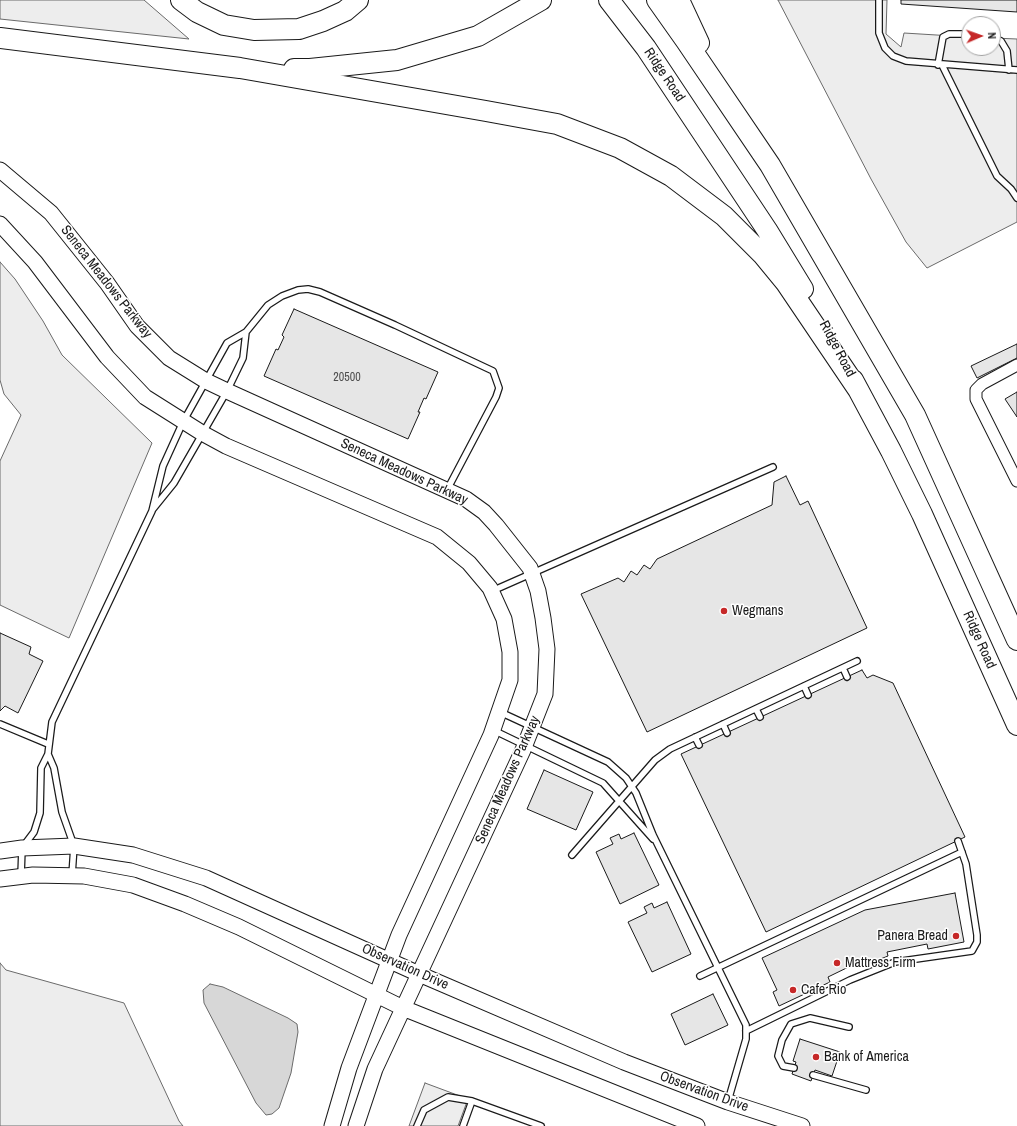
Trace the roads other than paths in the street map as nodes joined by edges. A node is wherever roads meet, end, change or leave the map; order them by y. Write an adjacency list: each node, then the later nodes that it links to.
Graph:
1 (181, 0): 2 (highway)
2 (358, 0)
3 (541, 0): 12 (highway)
4 (609, 0): 23 (highway, Ridge Road)
5 (657, 0): 15 (highway)
6 (679, 0): 15 (highway)
7 (879, 0): 11 (lane)
8 (961, 34): 11 (lane)
9 (0, 38): 12 (highway)
10 (1001, 41): 13 (lane)
11 (940, 65): 13 (lane); 17 (lane)
12 (240, 68): 23 (highway)
13 (1009, 70): 14 (lane)
14 (1017, 70)
15 (727, 102): 32 (highway)
16 (0, 170): 21 (street, Seneca Meadows Parkway)
17 (1017, 198)
18 (0, 224): 24 (street)
19 (246, 332): 21 (lane); 22 (lane); 28 (lane)
20 (1017, 365): 27 (street)
21 (206, 381): 22 (street, Seneca Meadows Parkway); 24 (lane)
22 (227, 391): 25 (lane); 28 (street, Seneca Meadows Parkway)
23 (859, 391): 43 (highway, Ridge Road)
24 (184, 422): 25 (street); 29 (lane)
25 (202, 433): 29 (lane); 31 (street)
26 (774, 467): 30 (lane)
27 (1017, 481)
28 (447, 490): 30 (street, Seneca Meadows Parkway)
29 (152, 511): 48 (lane)
30 (532, 573): 31 (lane); 44 (street, Seneca Meadows Parkway)
31 (492, 591): 39 (street)
32 (1017, 640)
33 (857, 661): 34 (lane)
34 (843, 668): 35 (lane); 36 (lane)
35 (848, 677)
36 (804, 686): 37 (lane); 38 (lane)
37 (808, 695)
38 (756, 709): 40 (lane); 42 (lane)
39 (499, 712): 44 (lane); 45 (street)
40 (760, 717)
41 (0, 724): 48 (lane)
42 (723, 724): 46 (lane); 47 (lane)
43 (1017, 725)
44 (532, 727): 49 (street, Seneca Meadows Parkway); 52 (lane)
45 (492, 730): 49 (lane); 64 (street)
46 (727, 733)
47 (695, 737): 50 (lane); 52 (lane)
48 (48, 744): 51 (lane)
49 (525, 745): 53 (lane); 66 (street, Seneca Meadows Parkway)
50 (699, 746)
51 (48, 754): 56 (lane); 57 (lane)
52 (632, 787): 53 (lane); 55 (lane)
53 (620, 801): 55 (lane); 60 (lane)
54 (958, 841): 59 (lane)
55 (659, 845): 65 (lane)
56 (74, 846): 57 (street, Observation Drive); 61 (lane); 64 (street, Observation Drive)
57 (22, 848): 58 (street, Observation Drive); 62 (lane)
58 (0, 851)
59 (962, 852): 65 (lane); 71 (lane)
60 (572, 855)
61 (72, 876): 62 (street); 68 (street)
62 (21, 877): 63 (street)
63 (0, 879)
64 (389, 960): 66 (street, Observation Drive); 68 (street)
65 (718, 968): 67 (lane); 71 (lane)
66 (419, 974): 69 (street, Seneca Meadows Parkway); 76 (street, Observation Drive)
67 (700, 976)
68 (376, 994): 69 (street); 77 (street)
69 (403, 1008): 78 (street, Seneca Meadows Parkway); 82 (street)
70 (849, 1027): 72 (lane)
71 (746, 1031): 76 (lane)
72 (794, 1068)
73 (813, 1075): 74 (lane)
74 (866, 1090)
75 (472, 1101): 79 (lane); 80 (lane); 81 (lane)
76 (728, 1102): 83 (street, Observation Drive)
77 (332, 1126)
78 (356, 1126)
79 (417, 1126)
80 (463, 1126)
81 (541, 1126)
82 (697, 1126)
83 (802, 1126)

